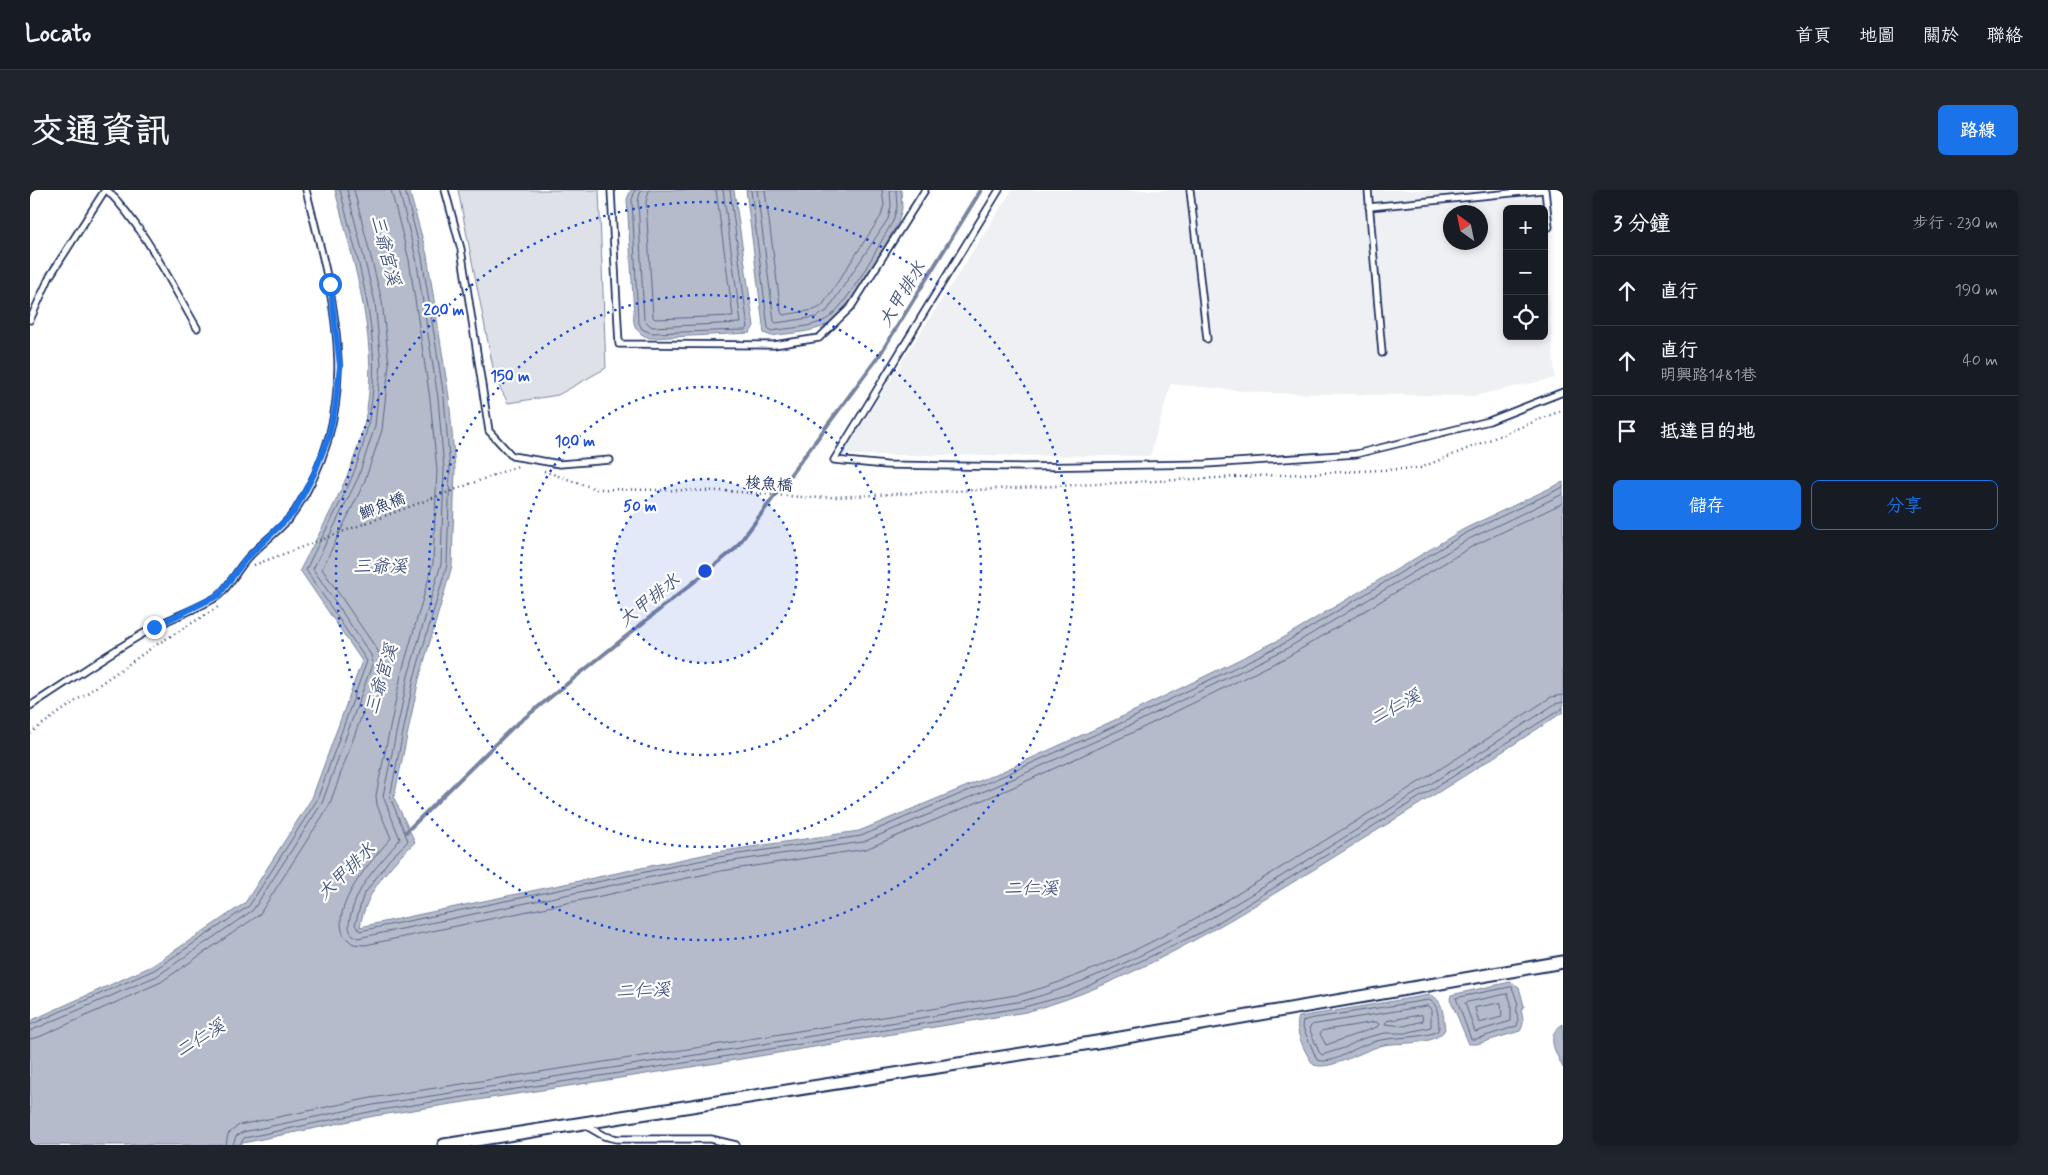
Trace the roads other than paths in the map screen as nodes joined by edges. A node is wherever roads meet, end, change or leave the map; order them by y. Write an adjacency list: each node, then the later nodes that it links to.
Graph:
1 (106, 190): 12 (lane); 13 (lane)
2 (306, 190): 18 (lane)
3 (445, 190): 17 (lane)
4 (611, 190): 5 (lane)
5 (925, 190)
6 (999, 190): 16 (lane)
7 (1190, 190): 14 (lane)
8 (1368, 190): 10 (lane)
9 (1544, 190): 10 (lane); 11 (lane)
10 (1369, 207): 15 (lane)
11 (1549, 227)
12 (30, 320)
13 (196, 328)
14 (1207, 339)
15 (1382, 353)
16 (1563, 392)
17 (610, 460)
18 (30, 706)
19 (1563, 962): 20 (street)
20 (581, 1124): 21 (street); 22 (lane)
21 (444, 1145)
22 (736, 1145)

